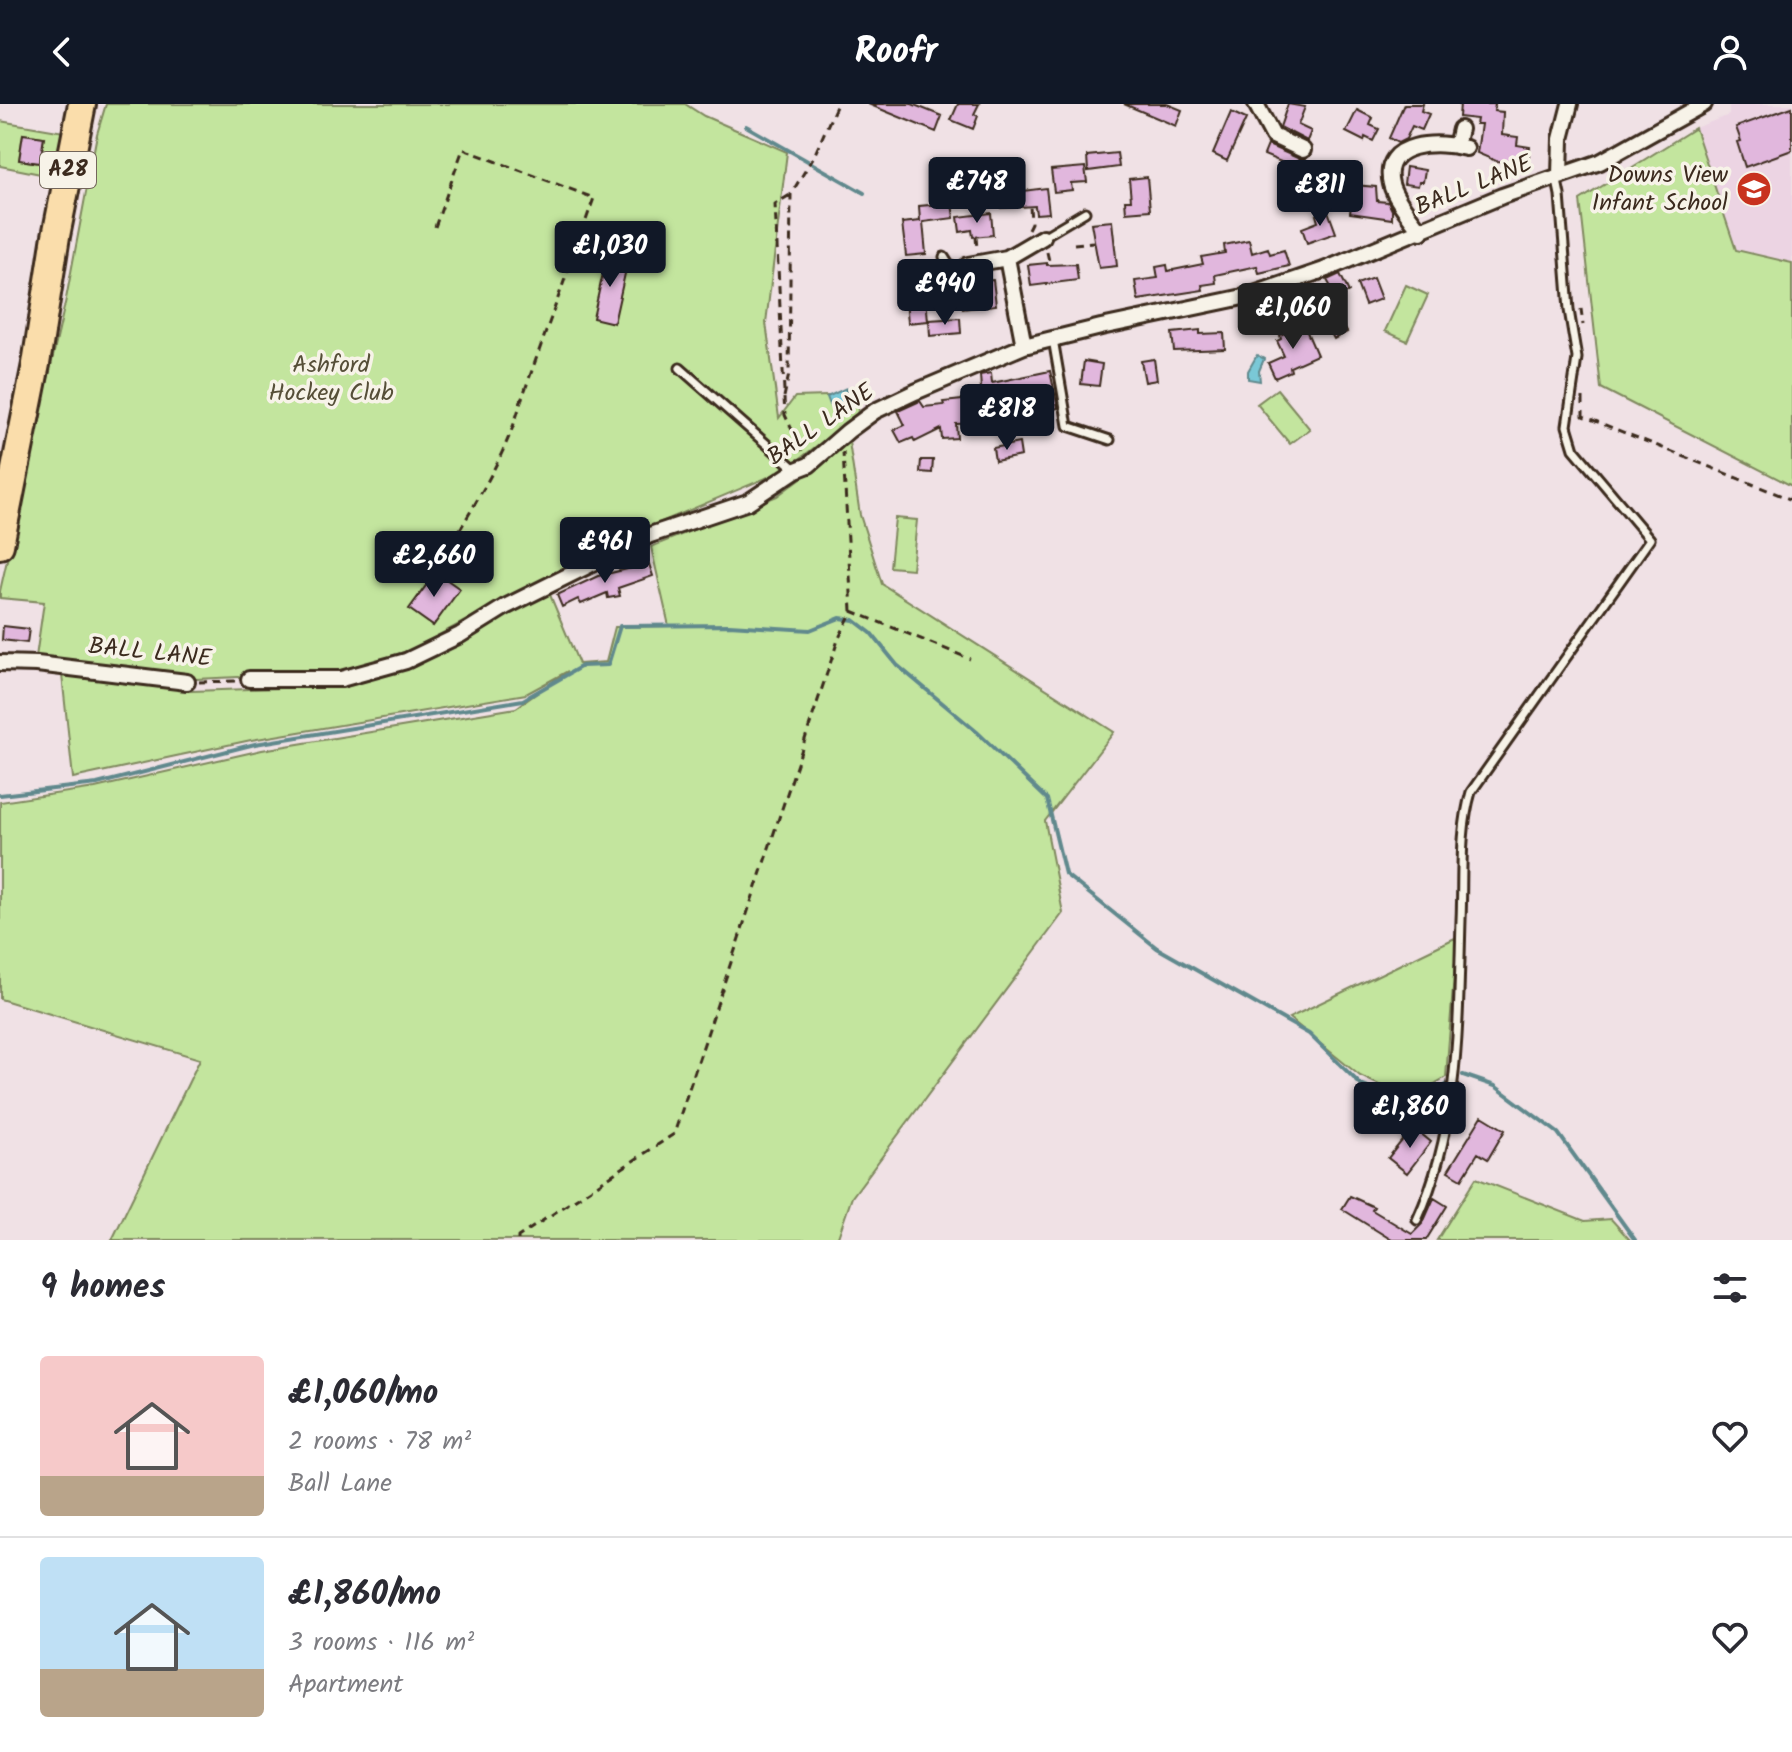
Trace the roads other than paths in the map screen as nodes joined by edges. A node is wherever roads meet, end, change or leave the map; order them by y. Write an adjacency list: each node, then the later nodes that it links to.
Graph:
1 (82, 104): 21 (highway, A28)
2 (1256, 104): 6 (street)
3 (1570, 104): 7 (street)
4 (1704, 104): 7 (street, BALL LANE)
5 (1460, 129): 9 (street)
6 (1303, 150)
7 (1558, 176): 9 (street, BALL LANE); 25 (lane)
8 (1085, 212): 10 (lane)
9 (1421, 232): 16 (street, BALL LANE)
10 (1043, 237): 12 (street)
11 (944, 257): 14 (lane)
12 (1007, 258): 13 (street); 17 (street)
13 (968, 265): 14 (lane)
14 (951, 268): 15 (lane)
15 (943, 277)
16 (1053, 339): 17 (street, BALL LANE); 19 (lane)
17 (1024, 346): 20 (street, BALL LANE)
18 (680, 368): 20 (lane)
19 (1110, 440)
20 (803, 467): 23 (street, BALL LANE)
21 (0, 545)
22 (0, 663): 24 (street, BALL LANE)
23 (249, 679)
24 (187, 682)
25 (1417, 1220)

